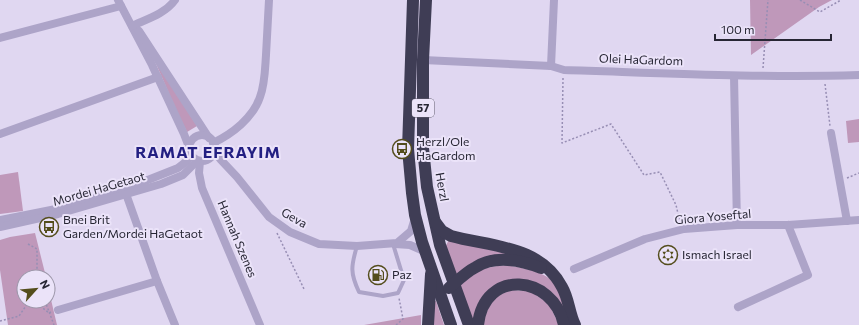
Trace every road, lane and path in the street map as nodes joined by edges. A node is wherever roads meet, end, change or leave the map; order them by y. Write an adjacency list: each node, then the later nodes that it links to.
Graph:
1 (175, 0): 10 (street)
2 (269, 0): 22 (street)
3 (413, 0): 28 (highway, 57)
4 (426, 0): 12 (highway, Herzl / 57)
5 (554, 0): 13 (street)
6 (768, 0): 17 (path)
7 (800, 0): 8 (path)
8 (841, 0)
9 (120, 3): 10 (street, Geva); 11 (street)
10 (133, 26): 19 (street, Geva); 22 (street, Geva)
11 (0, 38)
12 (423, 60): 13 (street, Olei HaGardom); 29 (highway, Herzl / 57)
13 (551, 66): 14 (street, Olei HaGardom)
14 (564, 70): 16 (street, Olei HaGardom); 37 (path)
15 (859, 75): 18 (street, Olei HaGardom)
16 (734, 76): 17 (street, Olei HaGardom); 34 (street)
17 (763, 76): 18 (street, Olei HaGardom)
18 (824, 76): 20 (path)
19 (158, 77): 21 (street); 23 (street, Geva)
20 (831, 133): 26 (street)
21 (0, 134)
22 (212, 144): 23 (street); 24 (street); 33 (street, Geva)
23 (190, 150): 24 (street); 27 (street, Mordei HaGetaot)
24 (199, 161): 27 (street, Mordei HaGetaot); 58 (street, Hannah Szenes)
25 (859, 174): 26 (path)
26 (840, 180): 32 (street)
27 (125, 192): 30 (street, Mordei HaGetaot); 36 (street, Mordei HaGetaot); 45 (street)
28 (415, 216): 39 (street); 41 (highway, 57)
29 (433, 216): 46 (highway, Herzl / 57); 47 (highway)
30 (0, 220)
31 (859, 220): 32 (street, Giora Yoseftal)
32 (847, 221): 35 (street, Giora Yoseftal)
33 (280, 225): 40 (street, Geva); 48 (path)
34 (737, 225): 35 (street, Giora Yoseftal); 37 (street, Giora Yoseftal)
35 (788, 225): 51 (street)
36 (0, 227)
37 (682, 229): 43 (street, Giora Yoseftal)
38 (28, 244): 42 (path)
39 (393, 244): 40 (street, Geva); 41 (street, Geva); 49 (lane)
40 (357, 246): 49 (lane)
41 (426, 252): 44 (highway, 57)
42 (37, 269)
43 (574, 269)
44 (432, 271): 50 (highway, 57); 60 (highway)
45 (157, 281): 53 (street); 57 (street)
46 (454, 284): 47 (highway); 50 (highway); 62 (highway, Herzl / 57)
47 (562, 287): 65 (highway)
48 (304, 289)
49 (398, 293): 59 (path)
50 (442, 299): 61 (highway, 57)
51 (738, 307)
52 (48, 309): 54 (path)
53 (58, 310): 54 (path)
54 (49, 313): 55 (path); 56 (path)
55 (0, 321)
56 (54, 325)
57 (174, 325)
58 (260, 325)
59 (396, 325)
60 (428, 325)
61 (451, 325)
62 (469, 325)
63 (478, 325): 64 (highway)
64 (564, 325)
65 (575, 325)

